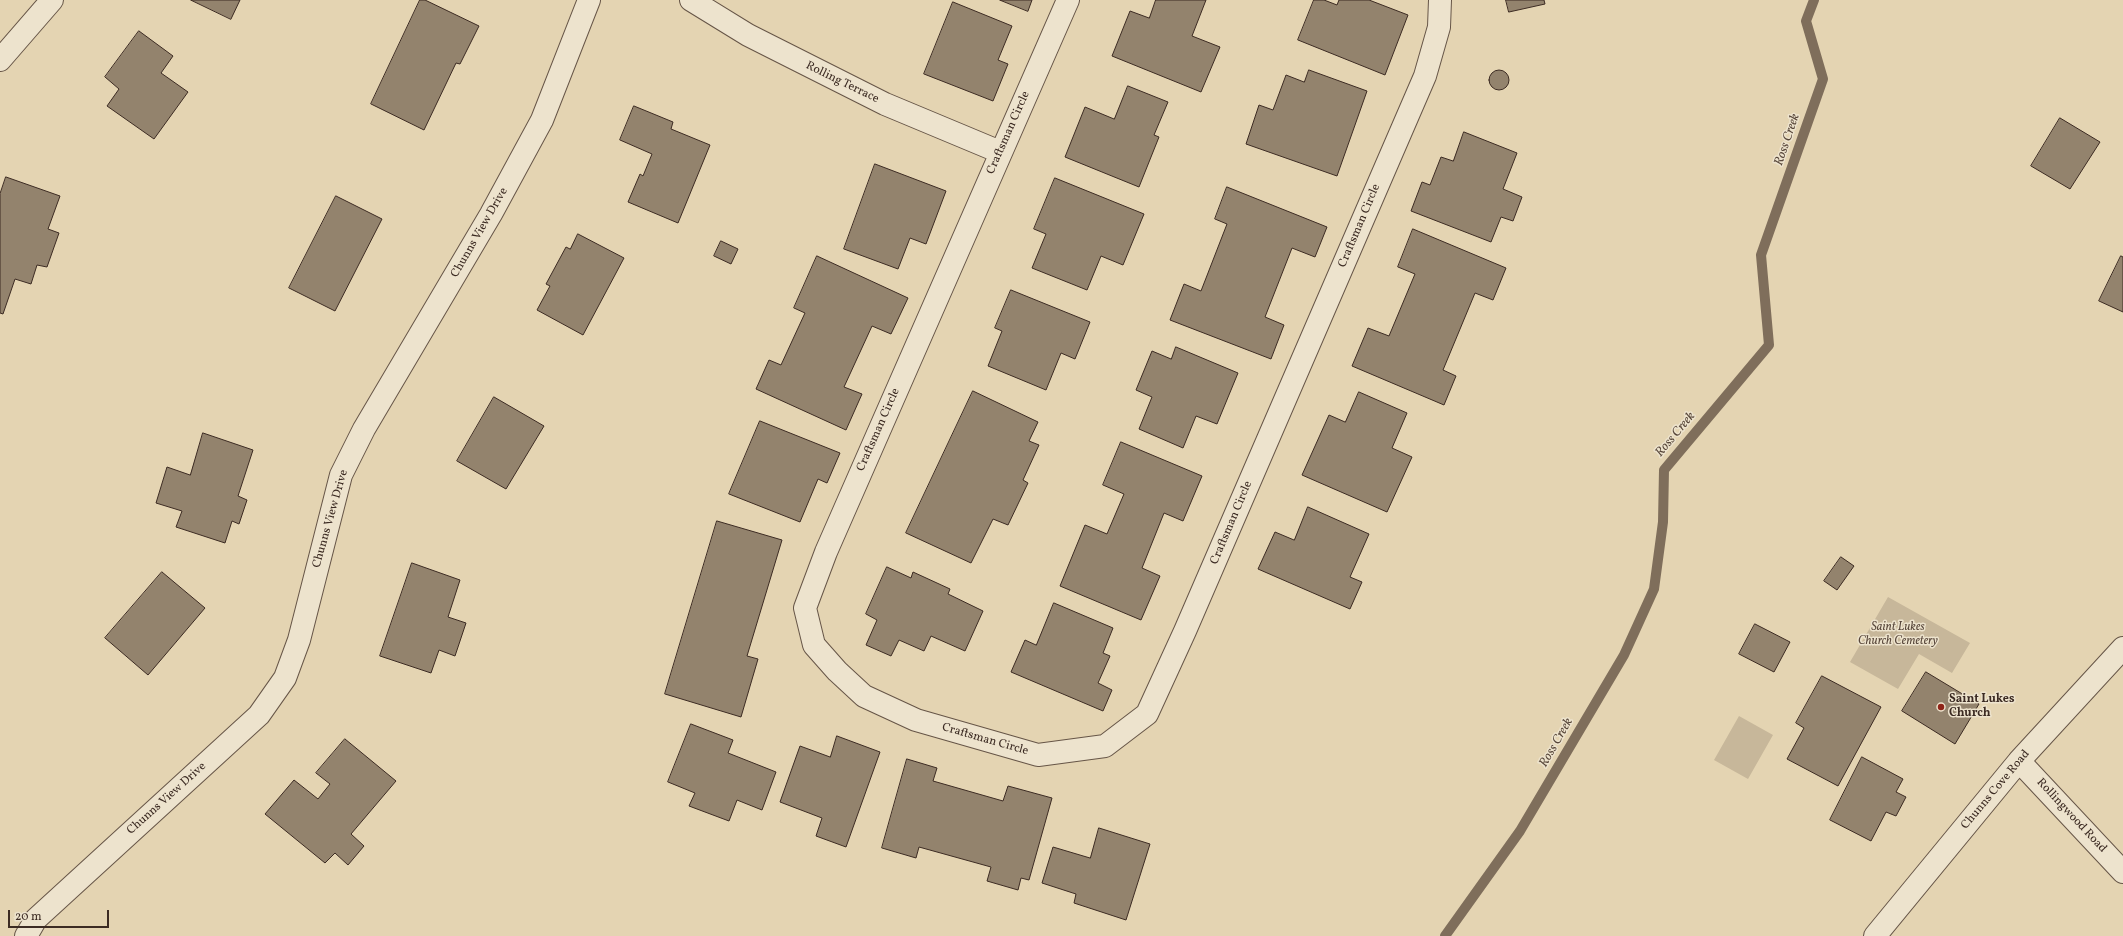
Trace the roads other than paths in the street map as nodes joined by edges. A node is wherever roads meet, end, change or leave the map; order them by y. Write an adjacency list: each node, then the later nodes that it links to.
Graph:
1 (52, 0): 6 (street)
2 (589, 0): 11 (street, Chunns View Drive)
3 (691, 0): 7 (street, Rolling Terrace)
4 (1068, 0): 7 (street, Craftsman Circle)
5 (1440, 0): 7 (street, Craftsman Circle)
6 (0, 60)
7 (1000, 152)
8 (2123, 648): 9 (street, Chunns Cove Road)
9 (2019, 761): 10 (street, Rollingwood Road); 12 (street, Chunns Cove Road)
10 (2123, 872)
11 (26, 936)
12 (1875, 936)

